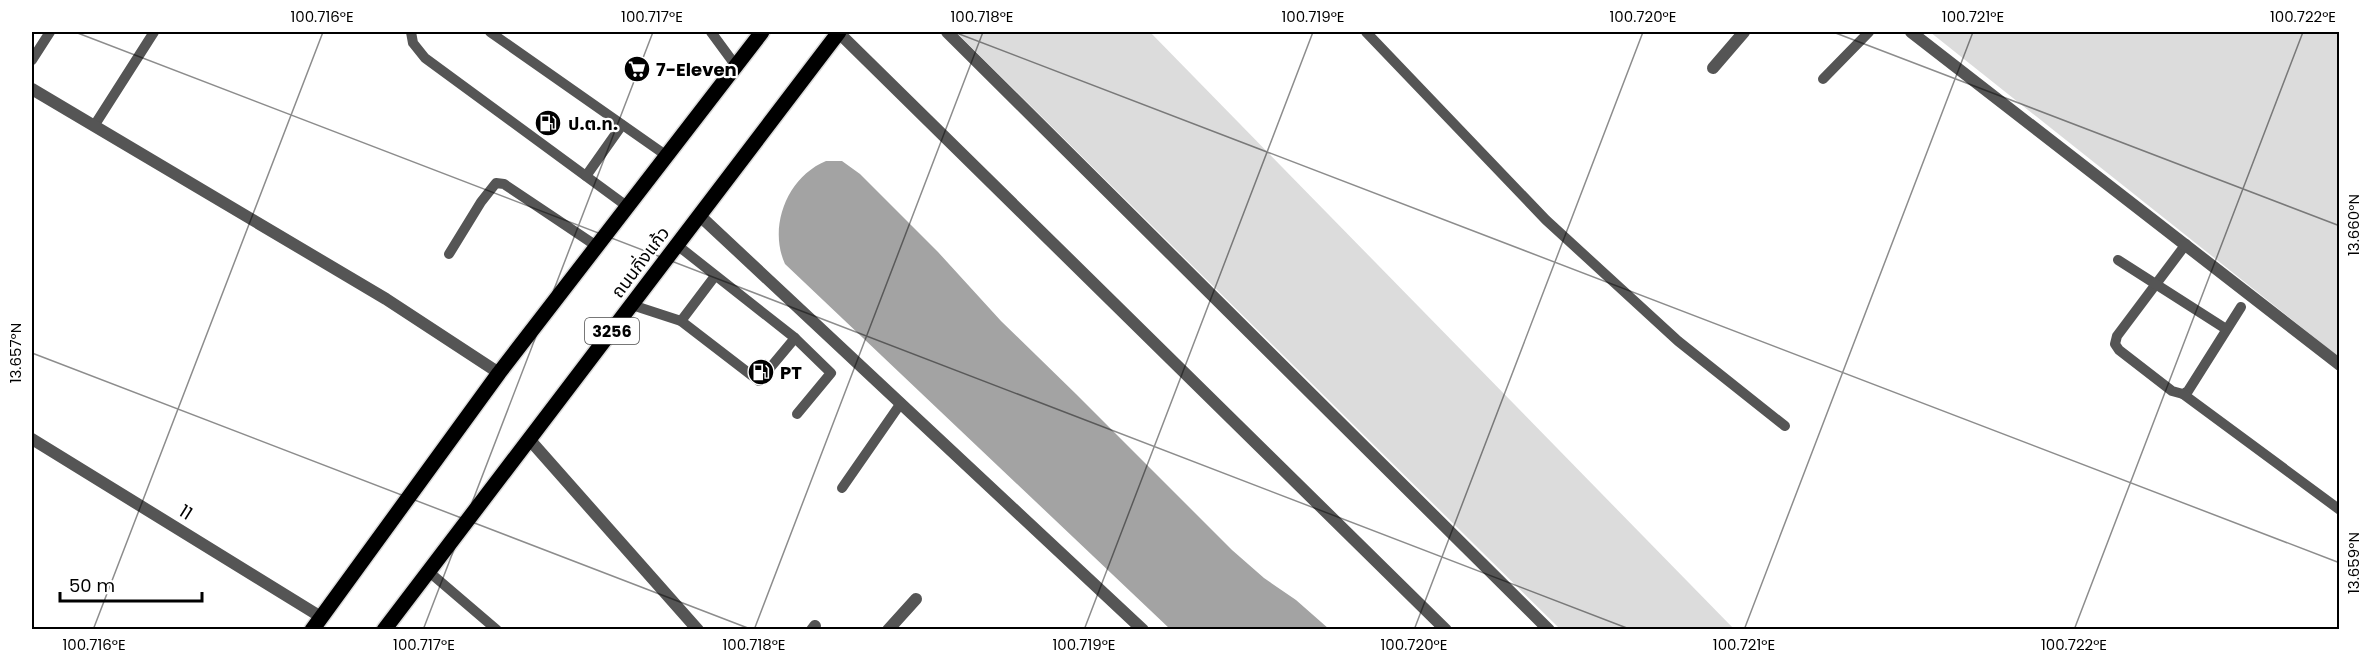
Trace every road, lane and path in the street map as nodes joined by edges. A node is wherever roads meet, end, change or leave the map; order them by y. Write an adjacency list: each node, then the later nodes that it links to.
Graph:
1 (50, 32): 13 (lane)
2 (154, 32): 19 (lane)
3 (411, 32): 21 (lane)
4 (490, 32): 18 (lane)
5 (711, 32): 14 (lane)
6 (762, 32): 14 (main road)
7 (838, 32): 23 (main road, ถนนกิ่งแก้ว / 3256); 54 (street)
8 (947, 32): 55 (street)
9 (1366, 32): 41 (lane)
10 (1744, 32): 15 (street)
11 (1869, 32): 16 (lane)
12 (1911, 32): 24 (street)
13 (32, 60)
14 (736, 66): 20 (main road)
15 (1713, 68)
16 (1822, 79)
17 (32, 89): 19 (street)
18 (622, 125): 20 (lane); 21 (lane)
19 (94, 126): 37 (street)
20 (667, 156): 22 (main road)
21 (586, 176): 22 (lane)
22 (628, 207): 26 (main road)
23 (699, 215): 25 (main road, ถนนกิ่งแก้ว / 3256); 39 (street)
24 (2186, 244): 30 (lane); 36 (street)
25 (677, 245): 29 (lane); 31 (main road, ถนนกิ่งแก้ว / 3256)
26 (598, 247): 27 (lane); 37 (main road)
27 (449, 254)
28 (2118, 260): 30 (lane)
29 (715, 276): 33 (lane); 35 (lane)
30 (2156, 282): 34 (lane); 38 (lane)
31 (632, 305): 33 (lane); 43 (main road, ถนนกิ่งแก้ว / 3256)
32 (2241, 307): 34 (lane)
33 (681, 321): 35 (lane)
34 (2226, 329): 38 (lane)
35 (795, 338): 40 (lane)
36 (2340, 365)
37 (499, 373): 48 (main road)
38 (2182, 394): 45 (lane)
39 (901, 403): 44 (lane); 53 (street)
40 (797, 414)
41 (1785, 426)
42 (32, 439): 48 (street, 11)
43 (529, 439): 46 (main road, ถนนกิ่งแก้ว / 3256); 51 (street)
44 (842, 488)
45 (2340, 510)
46 (428, 571): 49 (main road, ถนนกิ่งแก้ว / 3256); 50 (lane)
47 (916, 599): 52 (street)
48 (316, 623)
49 (384, 630)
50 (497, 630)
51 (698, 630)
52 (888, 630)
53 (1143, 630)
54 (1446, 630)
55 (1549, 630)

